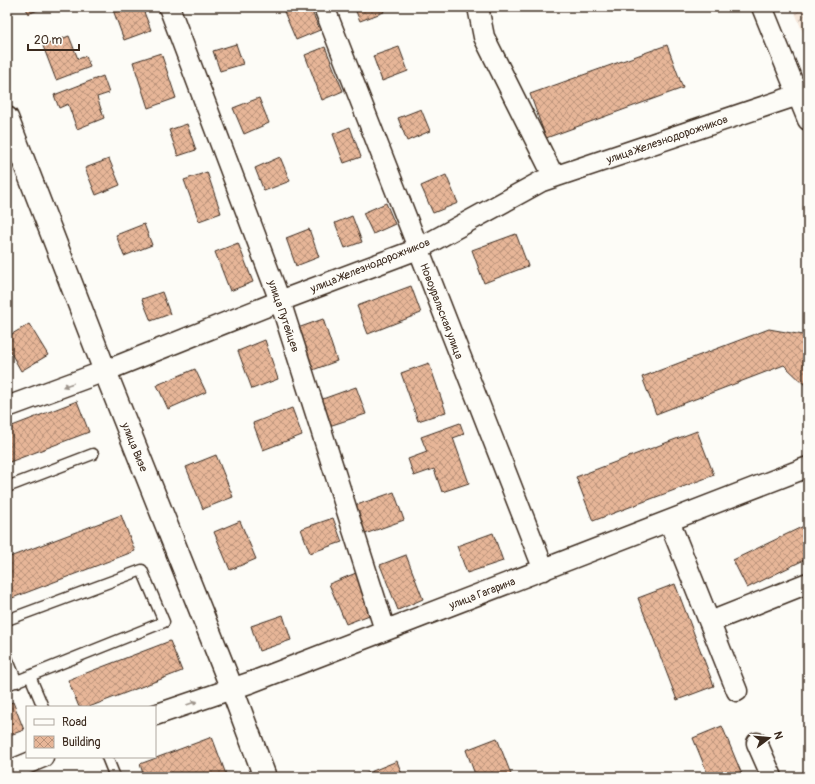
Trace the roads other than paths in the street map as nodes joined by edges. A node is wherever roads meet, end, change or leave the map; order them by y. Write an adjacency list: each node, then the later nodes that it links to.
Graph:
1 (169, 7): 11 (street, улица Путейцев)
2 (324, 7): 10 (street, Новоуральская улица)
3 (478, 7): 9 (street)
4 (762, 7): 5 (street)
5 (798, 95): 7 (street); 9 (street, улица Железнодорожников)
6 (7, 118): 8 (street, улица Визе)
7 (808, 120)
8 (13, 151): 12 (street, улица Визе)
9 (554, 177): 10 (street, улица Железнодорожников)
10 (418, 249): 11 (street, улица Железнодорожников); 18 (street, Новоуральская улица)
11 (280, 301): 12 (street, улица Железнодорожников); 22 (street, улица Путейцев)
12 (105, 371): 13 (street, улица Железнодорожников, one-way to 13); 26 (street, улица Визе)
13 (7, 407)
14 (92, 454): 16 (lane)
15 (808, 467): 17 (street, улица Гагарина)
16 (7, 487)
17 (669, 521): 18 (street, улица Гагарина); 21 (street)
18 (544, 570): 22 (street, улица Гагарина)
19 (808, 583): 21 (street)
20 (7, 620): 24 (lane)
21 (710, 622): 27 (street)
22 (385, 630): 26 (street, улица Гагарина)
23 (7, 658): 25 (lane)
24 (30, 676): 25 (lane); 28 (lane)
25 (12, 683)
26 (232, 689): 29 (street, улица Гагарина, one-way to 26); 35 (street, улица Визе)
27 (737, 691)
28 (43, 706)
29 (156, 716)
30 (757, 743): 36 (street)
31 (41, 758): 33 (street)
32 (107, 758): 34 (lane)
33 (7, 772)
34 (115, 777)
35 (265, 777)
36 (772, 777)

